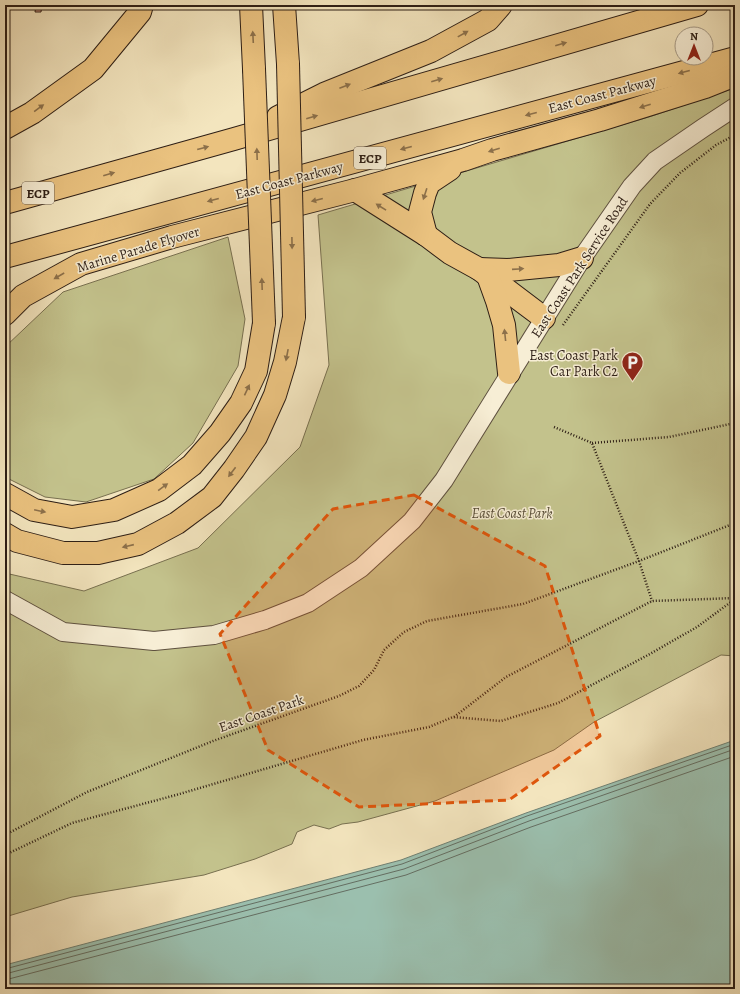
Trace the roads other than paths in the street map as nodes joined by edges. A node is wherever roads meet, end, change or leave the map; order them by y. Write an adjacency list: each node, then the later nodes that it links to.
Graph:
1 (142, 5): 9 (highway, one-way to 1)
2 (251, 5): 21 (highway, one-way to 2, bridge)
3 (284, 5): 22 (highway, one-way to 22, bridge)
4 (501, 5): 10 (highway, one-way to 4)
5 (697, 5): 10 (highway, ECP, one-way to 5)
6 (735, 58): 15 (highway, East Coast Parkway / ECP, one-way to 15)
7 (735, 75): 11 (highway, one-way to 11)
8 (735, 107): 16 (street, East Coast Park Service Road)
9 (5, 128)
10 (234, 139): 13 (highway, ECP, one-way to 10)
11 (463, 160): 12 (highway, Marine Parade Flyover); 14 (highway, one-way to 14)
12 (355, 190): 14 (highway, one-way to 12); 18 (highway, Marine Parade Flyover, one-way to 18)
13 (5, 203)
14 (426, 235): 17 (highway)
15 (5, 257)
16 (582, 258): 17 (highway, one-way to 16); 19 (street, East Coast Park Service Road)
17 (483, 273): 19 (highway); 20 (highway, one-way to 17)
18 (5, 314)
19 (544, 318): 20 (street, East Coast Park Service Road)
20 (509, 373): 23 (street, East Coast Park Service Road)
21 (5, 494)
22 (5, 534)
23 (5, 600)

